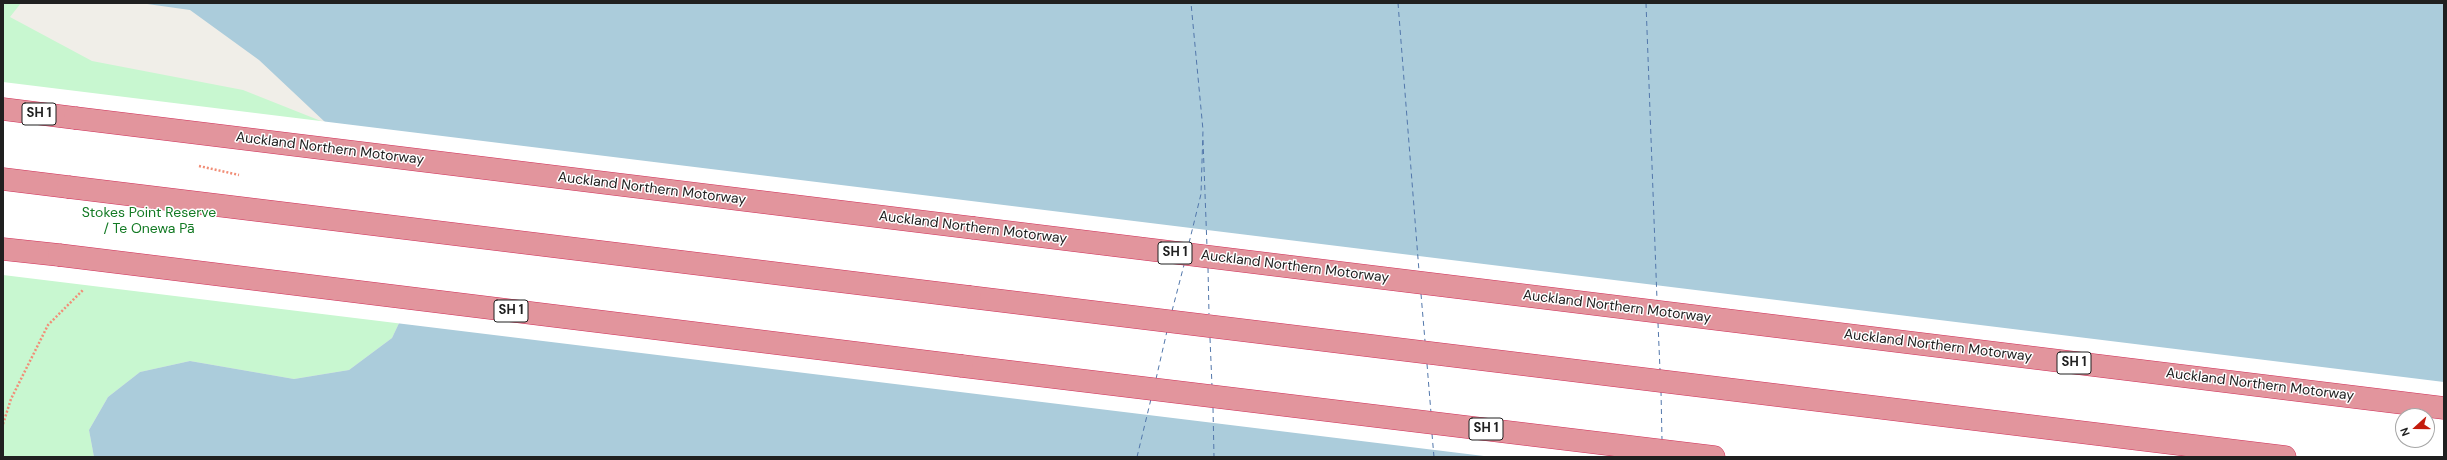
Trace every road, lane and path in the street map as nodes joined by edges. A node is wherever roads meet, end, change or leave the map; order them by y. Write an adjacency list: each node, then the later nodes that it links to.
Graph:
1 (3, 109): 6 (highway, Auckland Northern Motorway / SH 1, bridge)
2 (196, 165): 3 (path)
3 (241, 176)
4 (3, 179): 8 (highway, bridge)
5 (3, 249): 7 (highway, SH 1, bridge)
6 (2444, 408)
7 (1714, 457)
8 (2285, 457)

